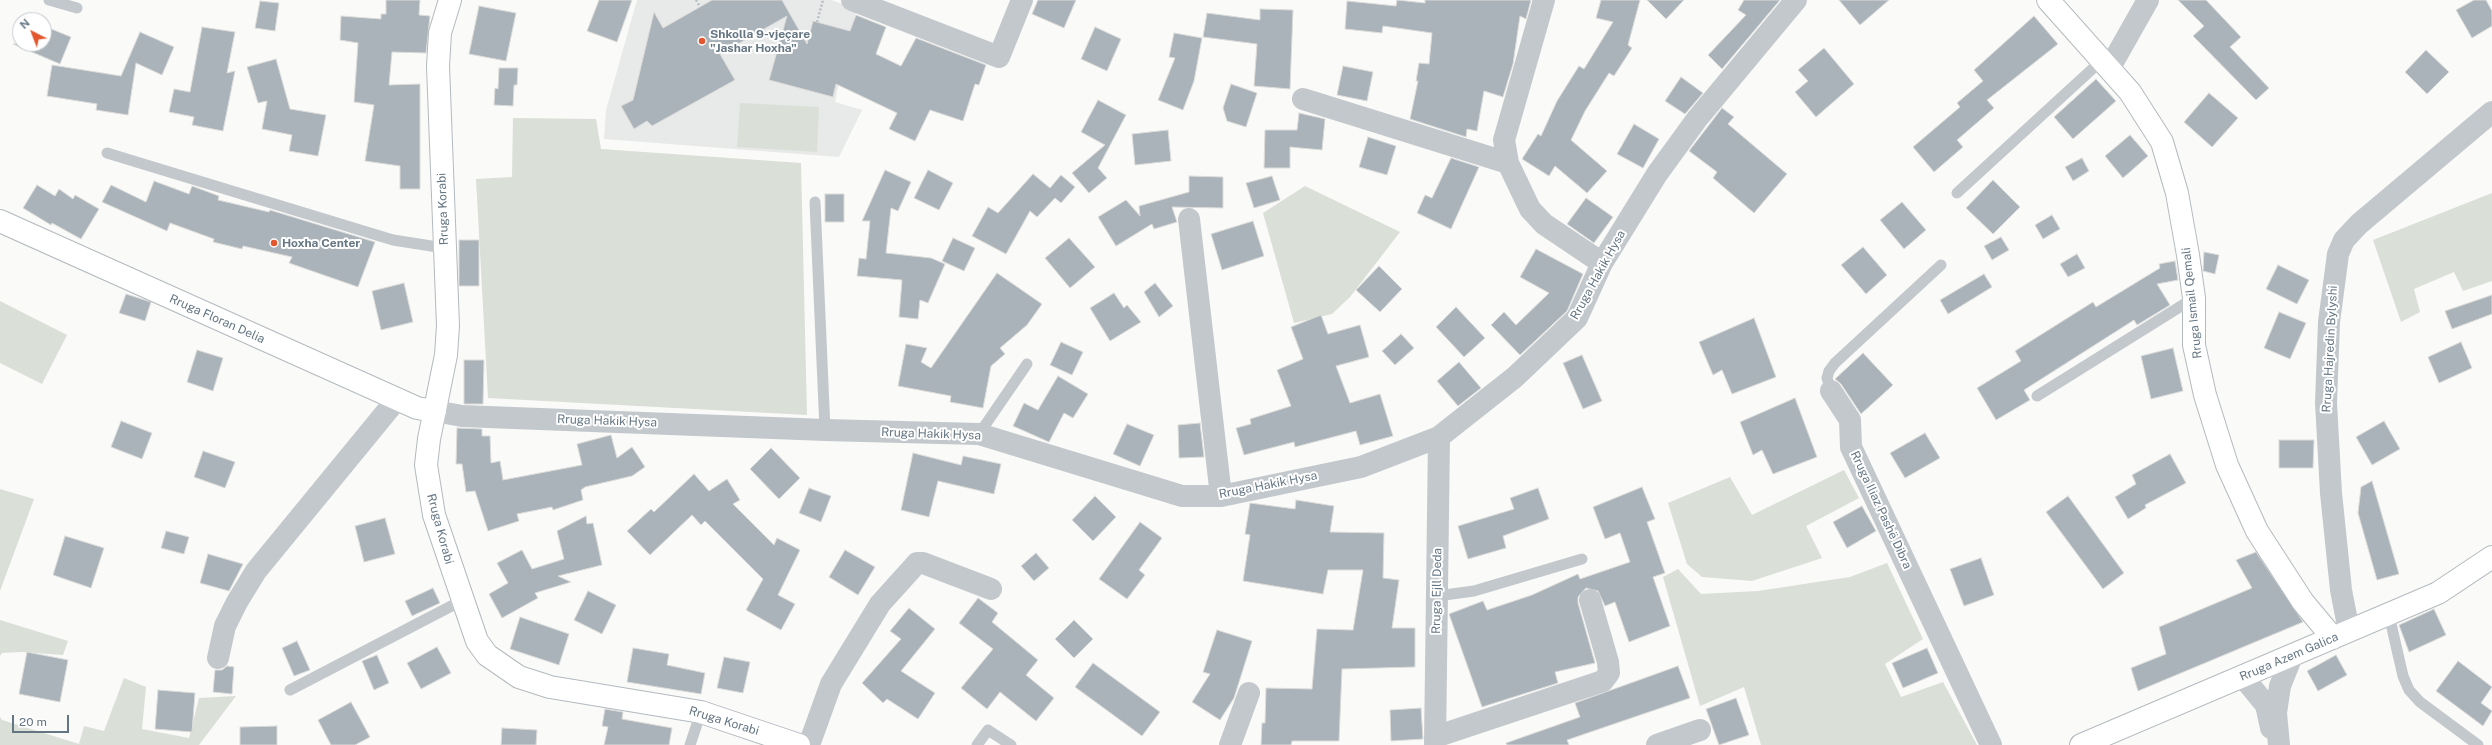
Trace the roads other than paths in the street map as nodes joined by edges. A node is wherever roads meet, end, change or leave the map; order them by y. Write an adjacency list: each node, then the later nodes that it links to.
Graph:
1 (49, 0): 9 (lane)
2 (450, 0): 19 (street, Rruga Korabi)
3 (852, 0): 4 (street)
4 (1022, 0)
5 (1544, 0): 14 (street)
6 (1796, 0): 20 (street, Rruga Hakik Hysa)
7 (2048, 0): 10 (street, Rruga Ismail Qemali)
8 (2148, 0): 10 (street)
9 (77, 8)
10 (2105, 65): 15 (lane); 22 (street, Rruga Ismail Qemali)
11 (1303, 99): 14 (street)
12 (2492, 112): 39 (street, Rruga Hajredin Bylyshi)
13 (107, 153): 19 (lane)
14 (1508, 162): 20 (street)
15 (1957, 193)
16 (815, 202): 28 (lane)
17 (1189, 219): 31 (street)
18 (0, 221): 26 (street, Rruga Floran Delia)
19 (444, 248): 27 (street, Rruga Korabi)
20 (1602, 263): 30 (street, Rruga Hakik Hysa)
21 (1941, 265): 24 (lane, Rruga Iliaz Pashë Dibra)
22 (2194, 298): 25 (lane); 39 (street, Rruga Ismail Qemali)
23 (1027, 364): 29 (lane)
24 (1831, 391): 56 (street, Rruga Iliaz Pashë Dibra)
25 (2037, 396)
26 (397, 400): 27 (street, Rruga Floran Delia); 41 (street)
27 (435, 411): 28 (street, Rruga Hakik Hysa); 37 (street, Rruga Korabi)
28 (825, 430): 29 (street, Rruga Hakik Hysa)
29 (980, 434): 31 (street, Rruga Hakik Hysa)
30 (1439, 437): 31 (street, Rruga Hakik Hysa); 35 (street, Rruga Ejll Deda)
31 (1221, 496)
32 (2492, 557): 38 (street, Rruga Azem Galica)
33 (1582, 559): 35 (lane)
34 (992, 589): 51 (street)
35 (1437, 596): 47 (street, Rruga Ejll Deda)
36 (1590, 600): 47 (street)
37 (462, 601): 43 (lane); 45 (street, Rruga Korabi)
38 (2389, 615): 39 (street, Rruga Azem Galica); 58 (lane)
39 (2341, 634): 40 (street, Rruga Azem Galica)
40 (2292, 656): 42 (street, Rruga Azem Galica); 48 (street)
41 (218, 658)
42 (2238, 679): 48 (street); 57 (street, Rruga Azem Galica)
43 (290, 690)
44 (1249, 693): 54 (street)
45 (701, 712): 49 (lane); 50 (street, Rruga Korabi)
46 (1700, 730): 55 (street)
47 (1435, 741)
48 (2275, 742)
49 (690, 745)
50 (799, 745)
51 (809, 745)
52 (977, 745): 53 (lane)
53 (1011, 745)
54 (1230, 745)
55 (1657, 745)
56 (1991, 745)
57 (2081, 745)
58 (2478, 745)

